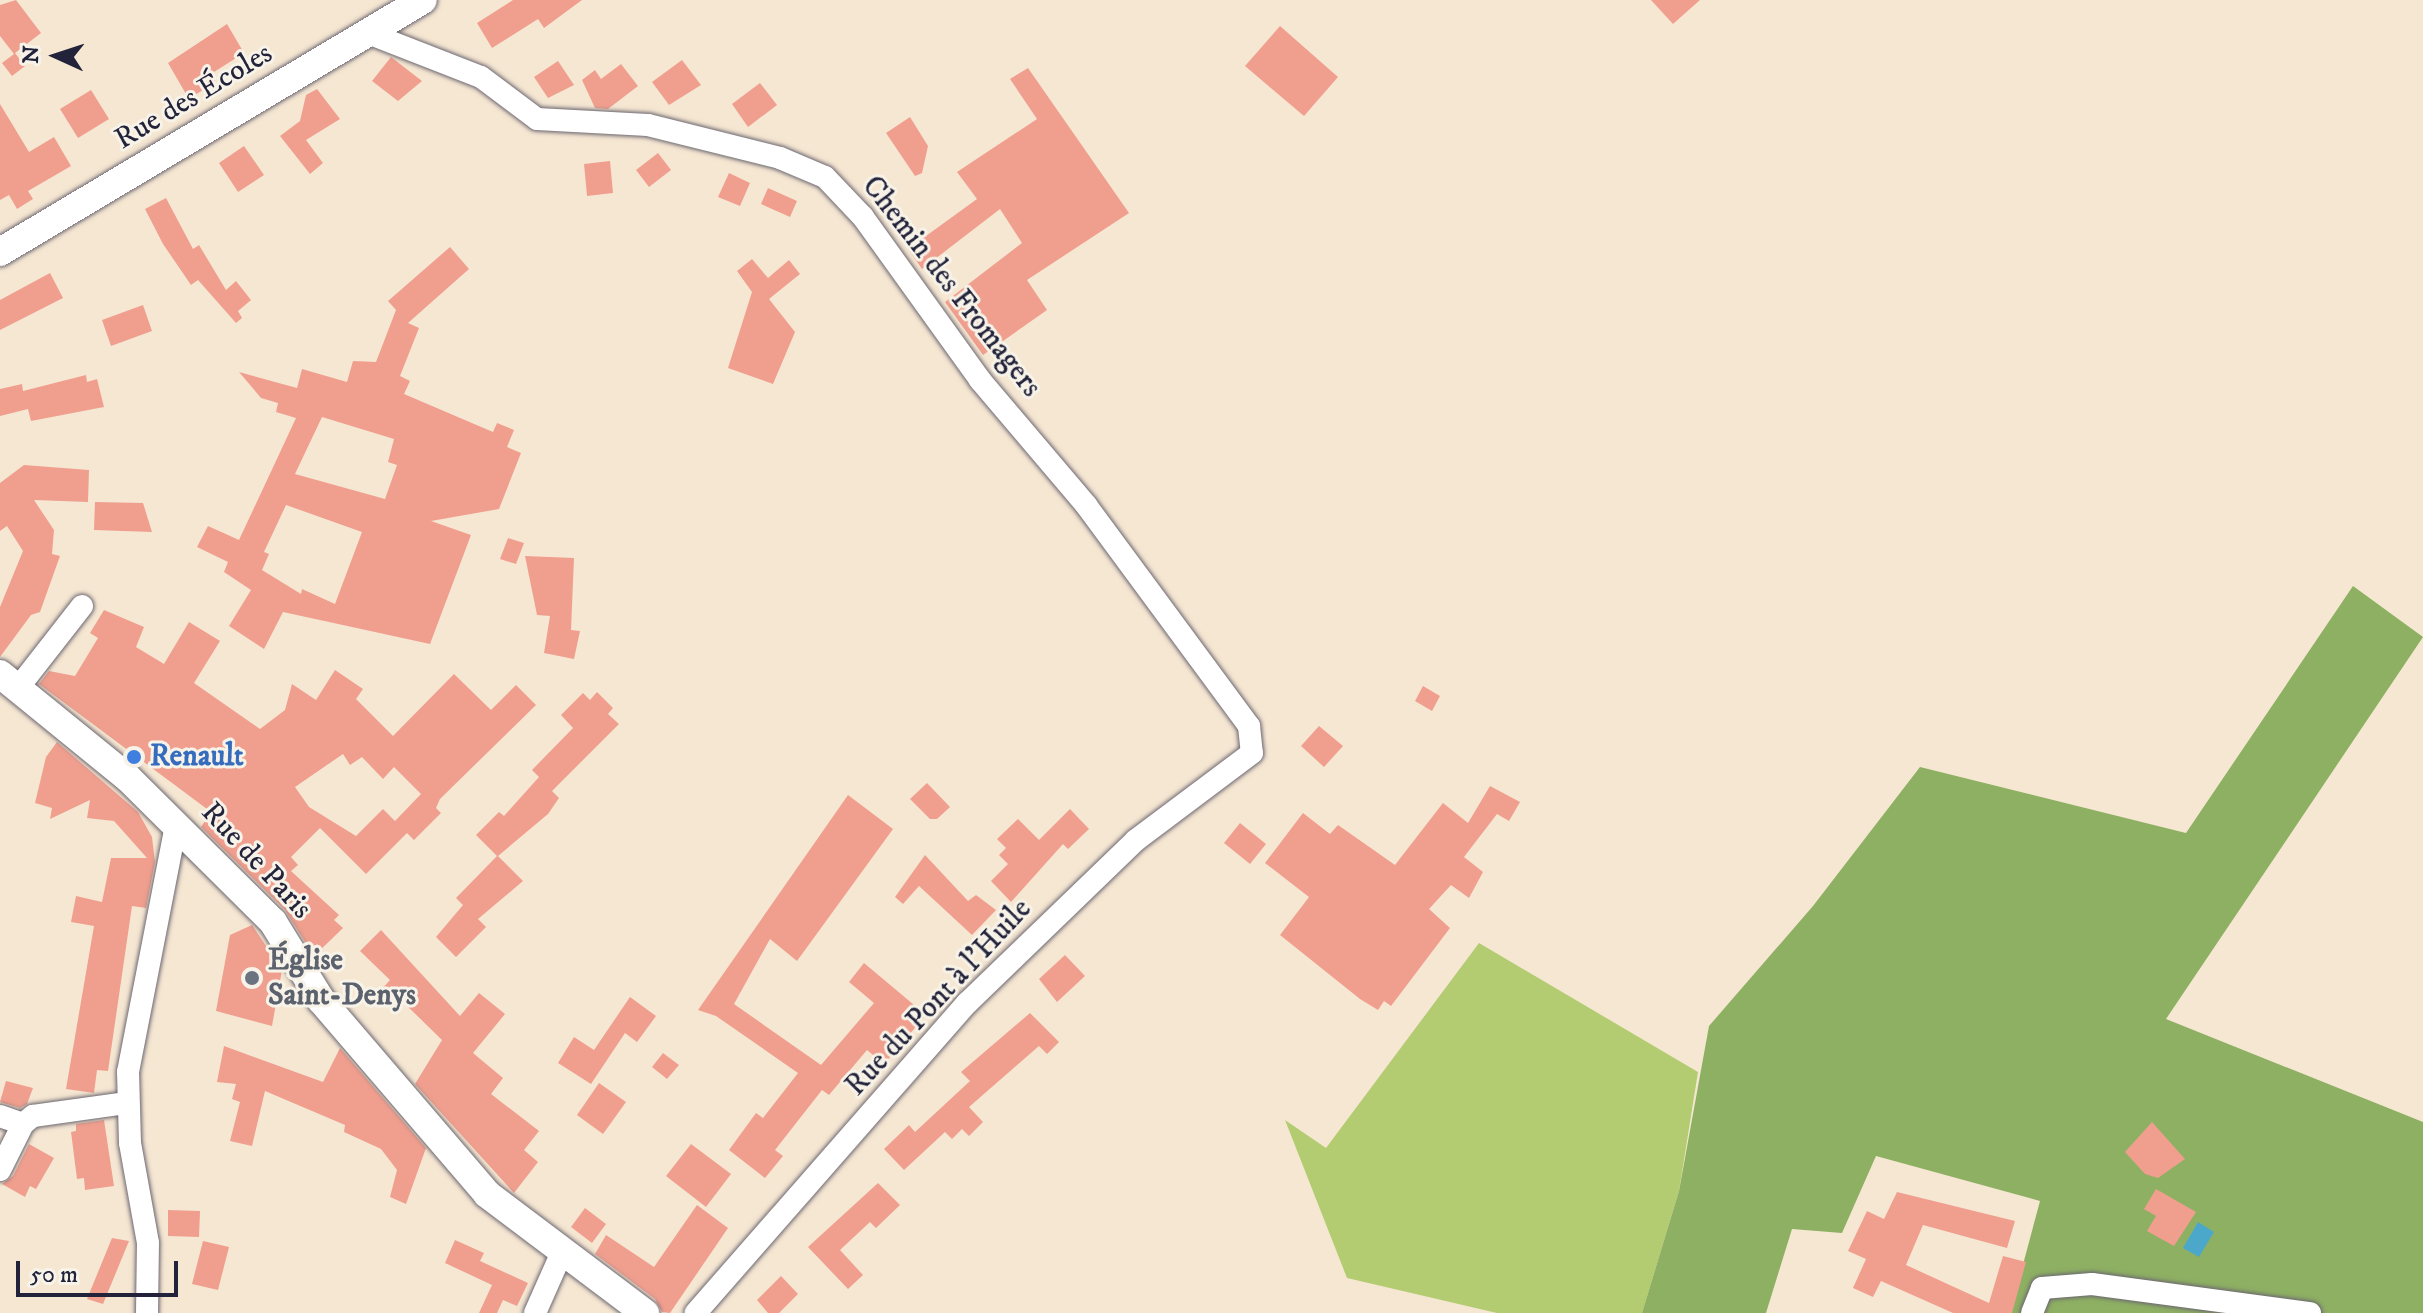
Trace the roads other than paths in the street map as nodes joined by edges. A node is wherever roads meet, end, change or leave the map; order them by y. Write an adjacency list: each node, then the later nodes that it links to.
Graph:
1 (423, 0): 2 (street, Rue des Écoles)
2 (368, 33): 3 (street, Rue des Écoles); 6 (street, Chemin des Fromagers)
3 (2, 246)
4 (82, 606): 5 (street)
5 (9, 681): 7 (street, Rue de Paris)
6 (1252, 753): 16 (street, Rue du Pont à l'Huile)
7 (176, 825): 8 (street); 12 (street, Rue de Paris)
8 (127, 1103): 10 (street); 13 (street)
9 (0, 1116): 10 (street)
10 (23, 1124): 11 (street)
11 (0, 1170)
12 (562, 1252): 14 (street); 15 (street, Rue de Paris)
13 (147, 1313)
14 (535, 1313)
15 (645, 1313)
16 (696, 1313)
17 (2032, 1313): 18 (street)
18 (2310, 1313)

